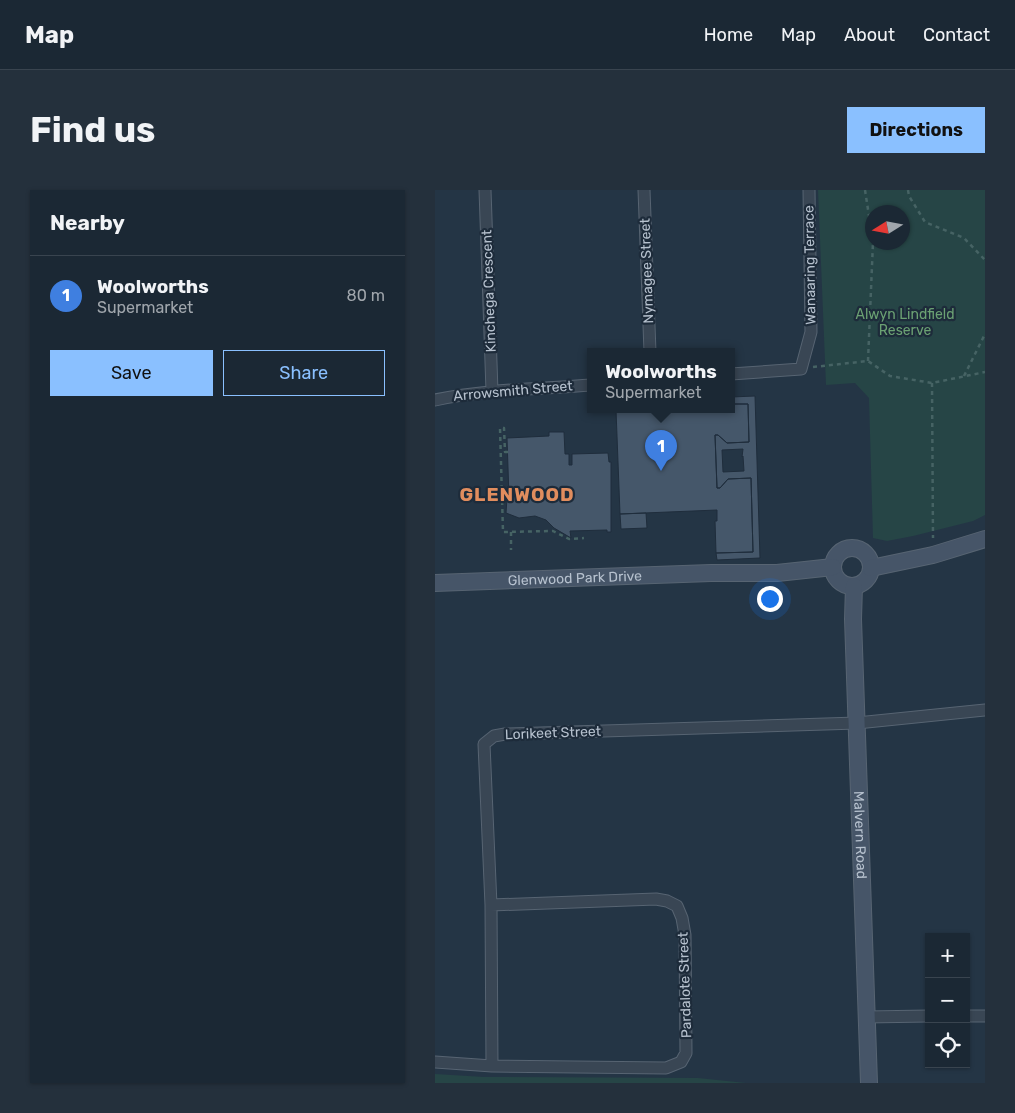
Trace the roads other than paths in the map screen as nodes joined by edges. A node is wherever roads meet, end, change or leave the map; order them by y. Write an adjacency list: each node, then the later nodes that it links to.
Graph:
1 (485, 190): 7 (street, Kinchega Crescent)
2 (644, 190): 4 (street, Nymagee Street)
3 (809, 190): 5 (street, Wanaaring Terrace)
4 (650, 348)
5 (735, 374)
6 (587, 384): 7 (street, Arrowsmith Street)
7 (493, 391): 8 (street, Arrowsmith Street)
8 (435, 400)
9 (985, 539): 11 (street)
10 (833, 568): 11 (street); 12 (street, Glenwood Park Drive); 13 (street)
11 (871, 568): 13 (street)
12 (435, 583)
13 (854, 586): 15 (street, Malvern Road)
14 (985, 710): 15 (street)
15 (857, 723): 16 (street, Lorikeet Street); 20 (street, Malvern Road)
16 (491, 905): 22 (street, Lorikeet Street); 22 (street, Pardalote Street)
17 (925, 1016): 20 (street)
18 (970, 1016): 19 (street)
19 (985, 1016)
20 (866, 1017): 23 (street, Malvern Road)
21 (435, 1062): 22 (street)
22 (492, 1066)
23 (869, 1083)

